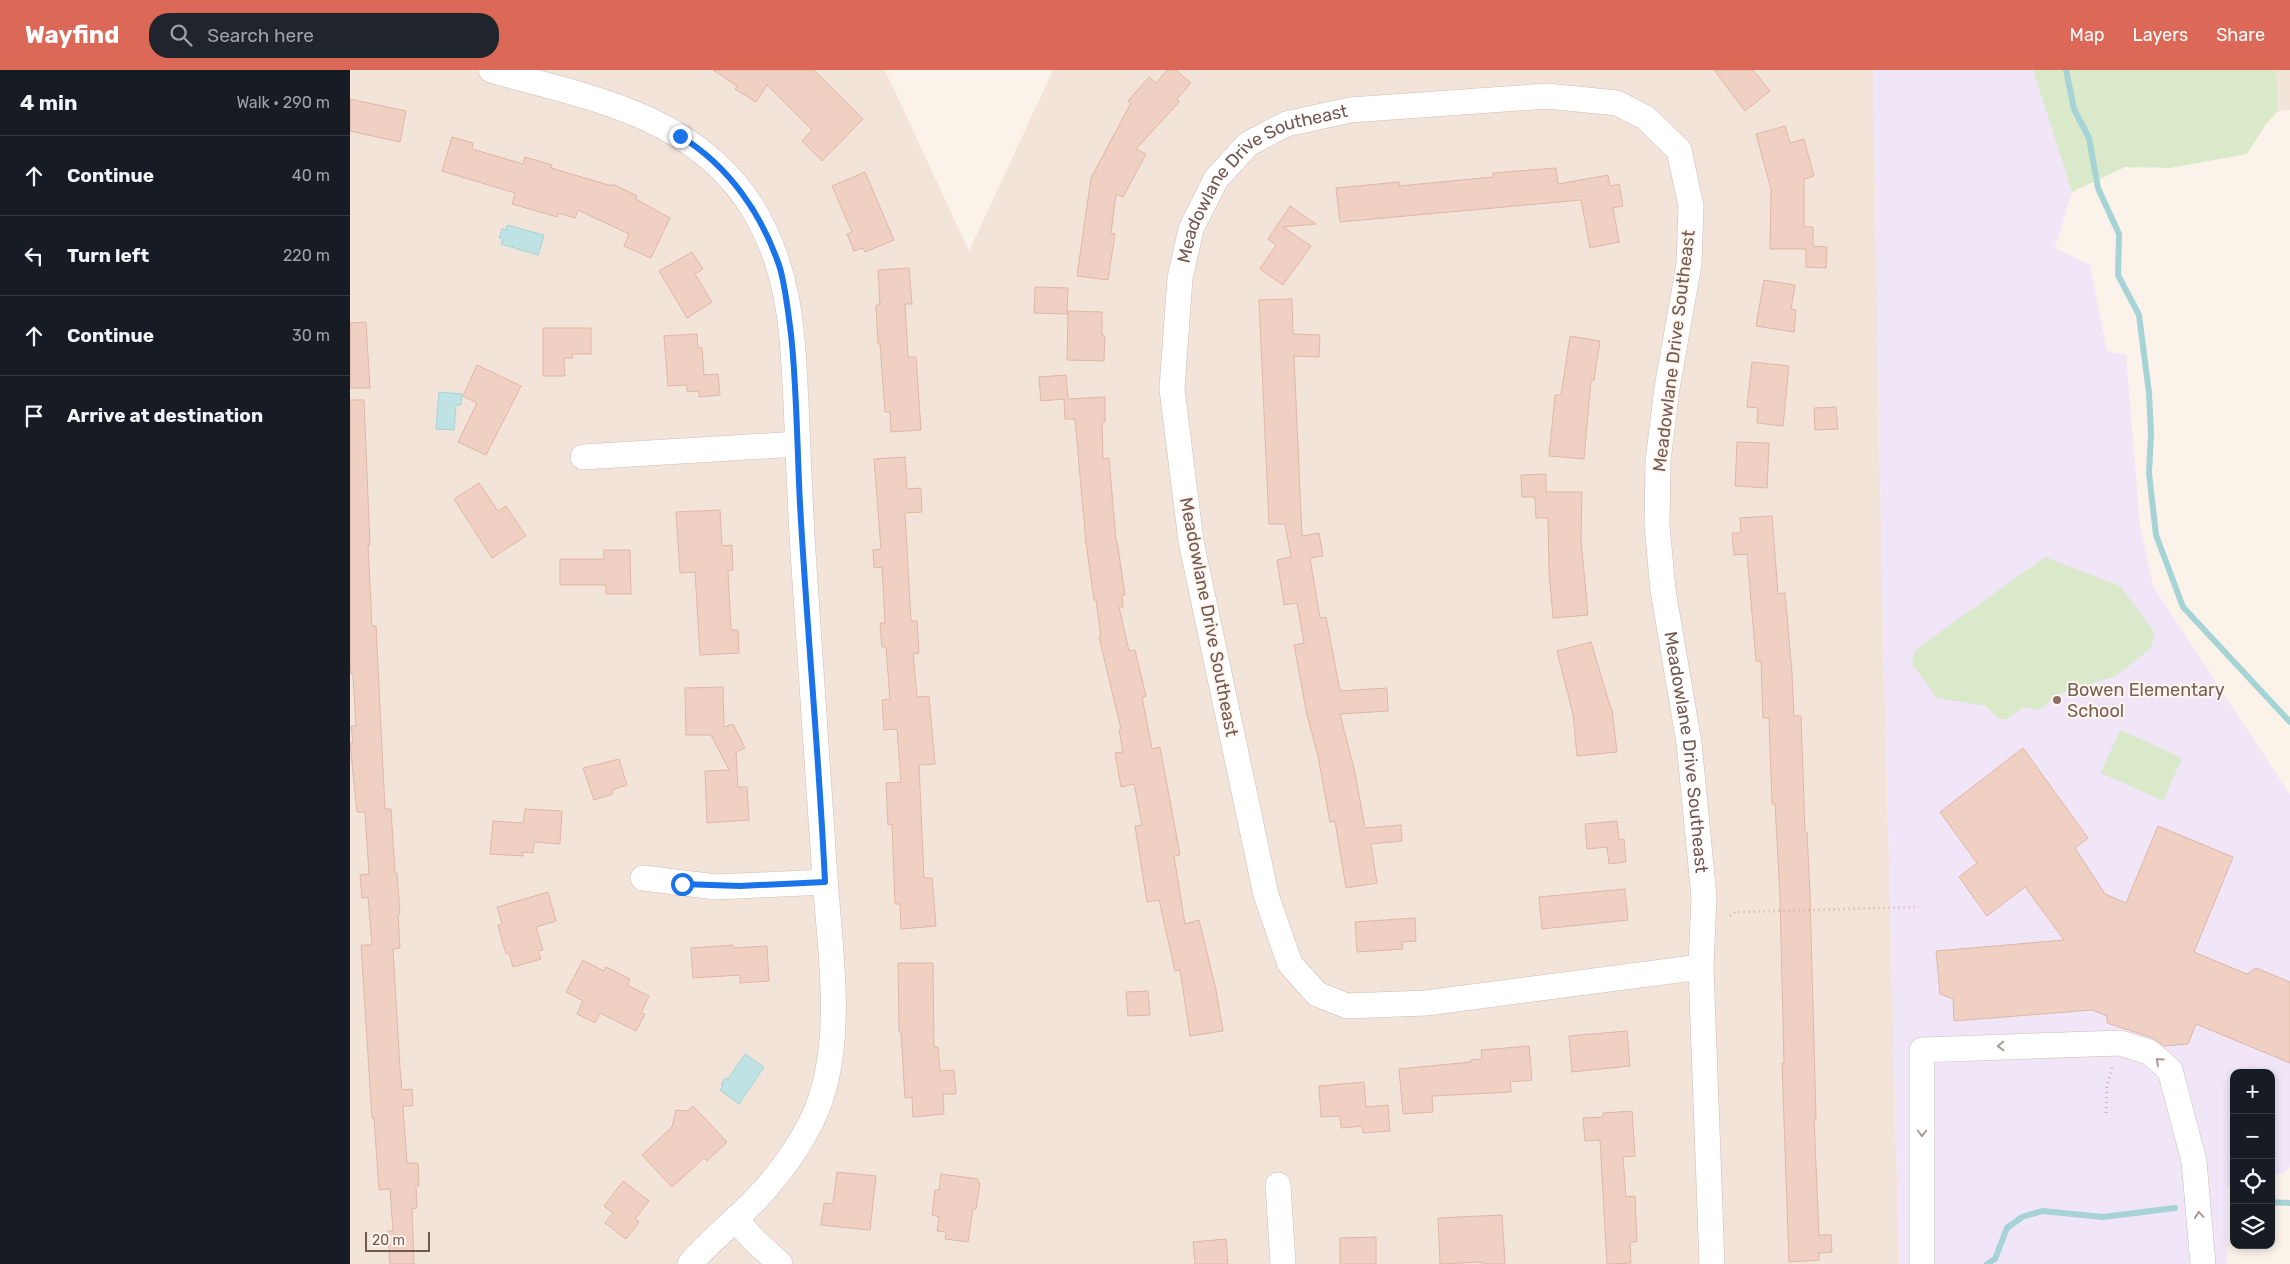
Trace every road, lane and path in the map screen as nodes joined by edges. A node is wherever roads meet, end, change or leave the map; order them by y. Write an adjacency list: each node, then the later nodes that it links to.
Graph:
1 (491, 70): 2 (street)
2 (798, 444): 3 (street); 5 (street)
3 (583, 457)
4 (643, 878): 5 (street)
5 (825, 882): 12 (street)
6 (1919, 907): 7 (path)
7 (1730, 916)
8 (1701, 967): 8 (street, Meadowlane Drive Southeast); 16 (street, Meadowlane Drive Southeast)
9 (2120, 1043): 10 (path); 17 (street, one-way to 17); 18 (street, one-way to 9)
10 (2106, 1113)
11 (1278, 1185): 15 (street)
12 (736, 1219): 13 (street); 14 (street)
13 (690, 1264)
14 (780, 1264)
15 (1282, 1264)
16 (1712, 1264)
17 (1922, 1264)
18 (2203, 1264)

